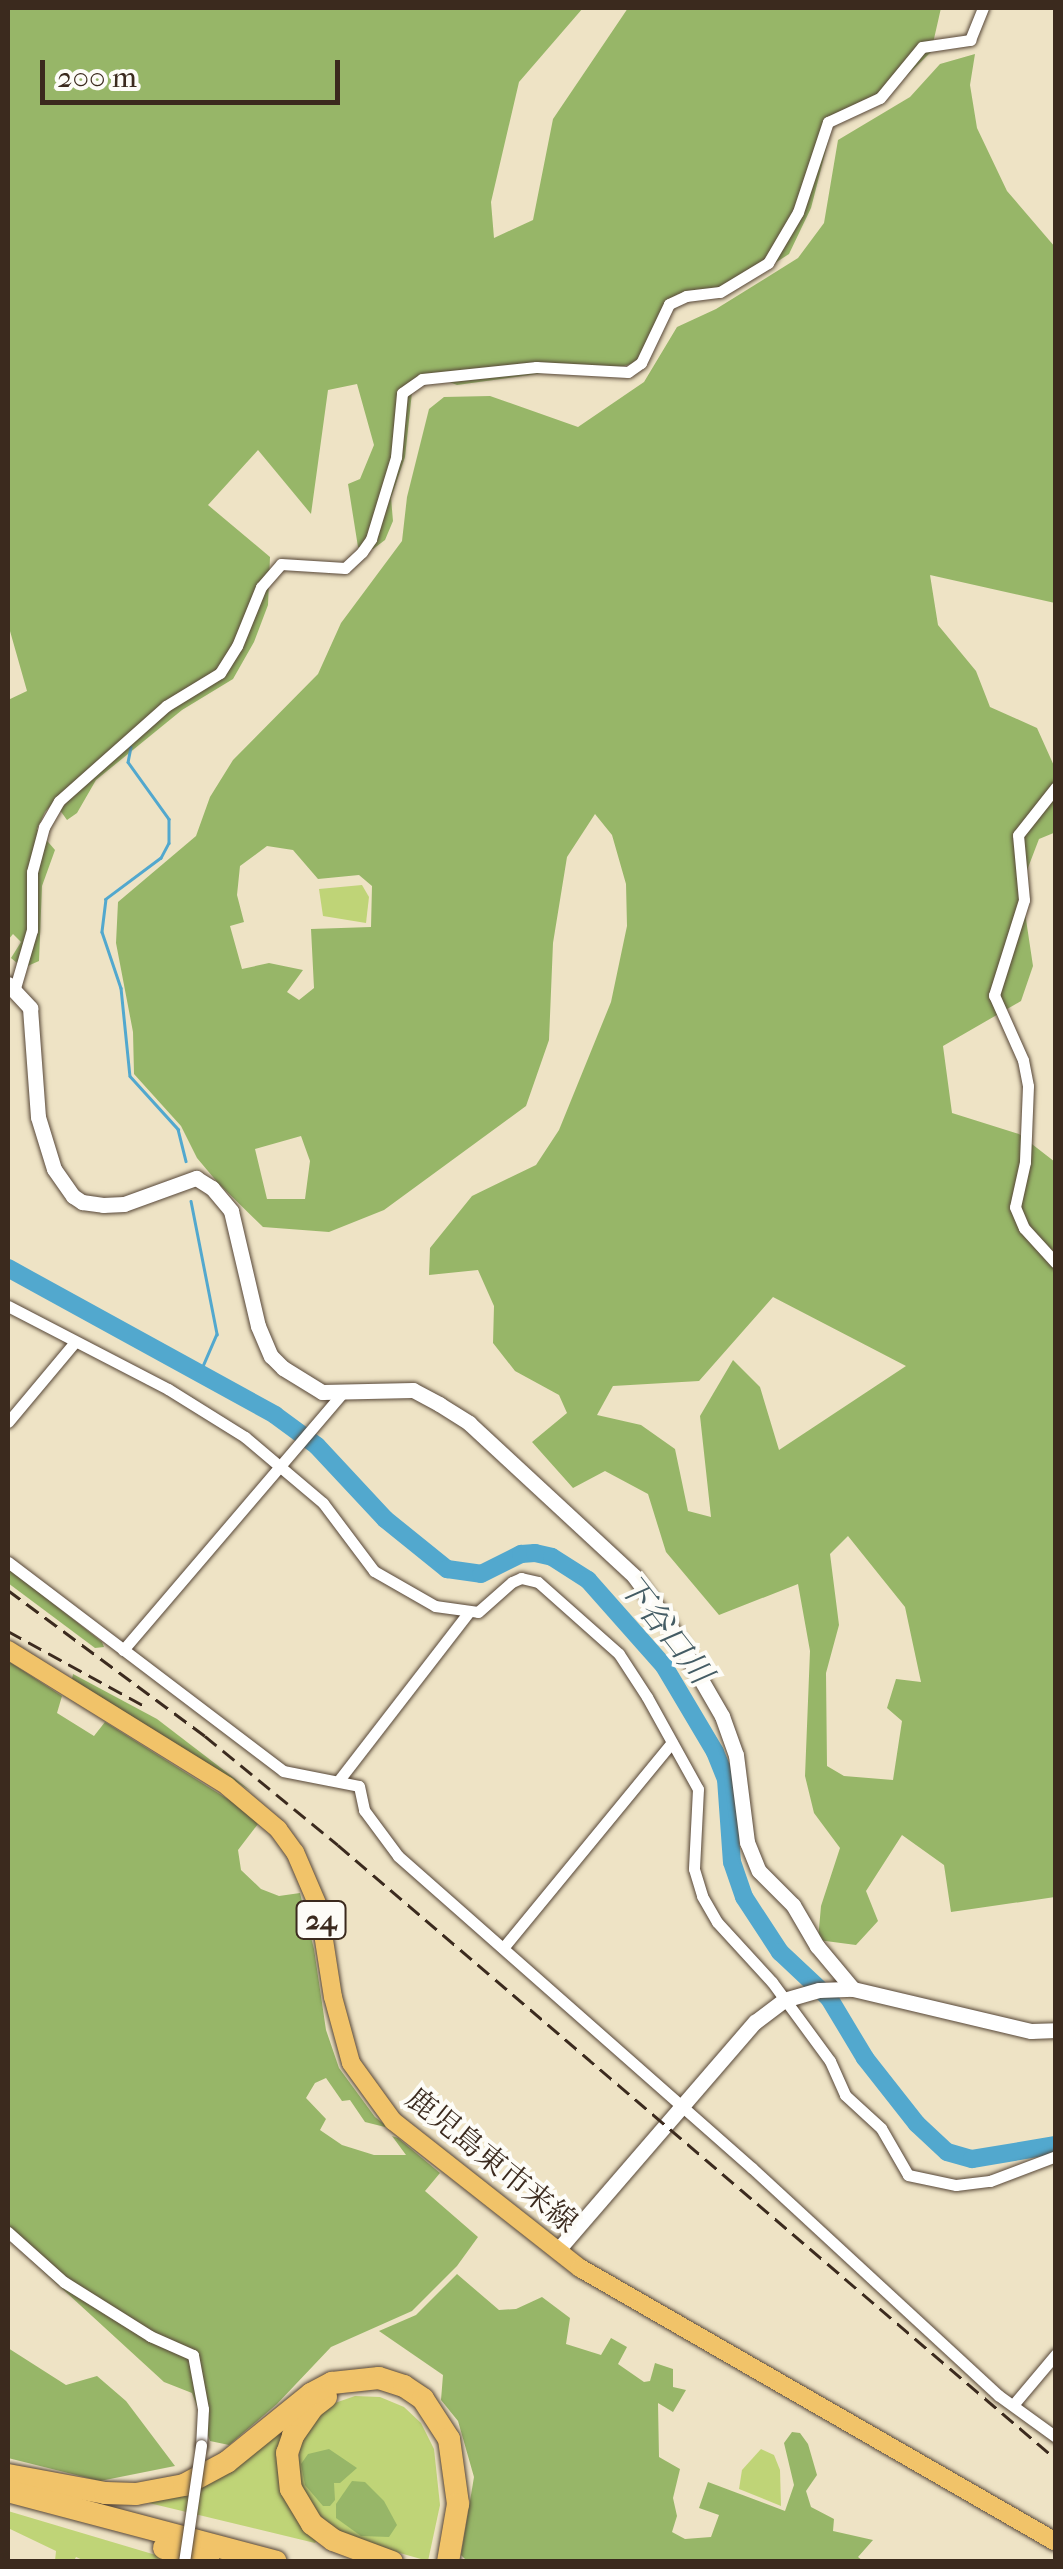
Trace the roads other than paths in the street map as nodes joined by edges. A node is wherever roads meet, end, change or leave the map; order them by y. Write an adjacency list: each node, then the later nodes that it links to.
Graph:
1 (983, 8): 3 (street)
2 (1056, 787): 4 (street)
3 (12, 986): 7 (street)
4 (1056, 1263)
5 (8, 1306): 6 (street)
6 (76, 1342): 8 (street); 9 (street)
7 (342, 1394): 9 (street); 17 (street)
8 (8, 1422)
9 (286, 1462): 11 (street); 13 (street)
10 (8, 1562): 13 (street)
11 (468, 1613): 14 (street); 15 (street)
12 (8, 1650): 23 (main road, 鹿児島東市来線 / 24)
13 (123, 1650): 15 (street)
14 (672, 1742): 16 (street); 18 (street)
15 (339, 1780): 16 (street)
16 (503, 1948): 20 (street)
17 (853, 1989): 18 (street); 19 (street)
18 (784, 2000): 20 (street); 21 (street)
19 (1056, 2030)
20 (681, 2106): 23 (street); 25 (street)
21 (1056, 2156)
22 (8, 2232): 32 (street, bridge)
23 (557, 2251): 30 (main road, 鹿児島東市来線 / 24)
24 (1056, 2354): 25 (street)
25 (1013, 2405): 26 (street)
26 (1056, 2437)
27 (8, 2475): 31 (highway)
28 (8, 2491): 34 (highway)
29 (8, 2500): 33 (highway)
30 (1056, 2542)
31 (443, 2561): 35 (highway)
32 (184, 2562)
33 (208, 2562)
34 (276, 2562)
35 (392, 2562)

